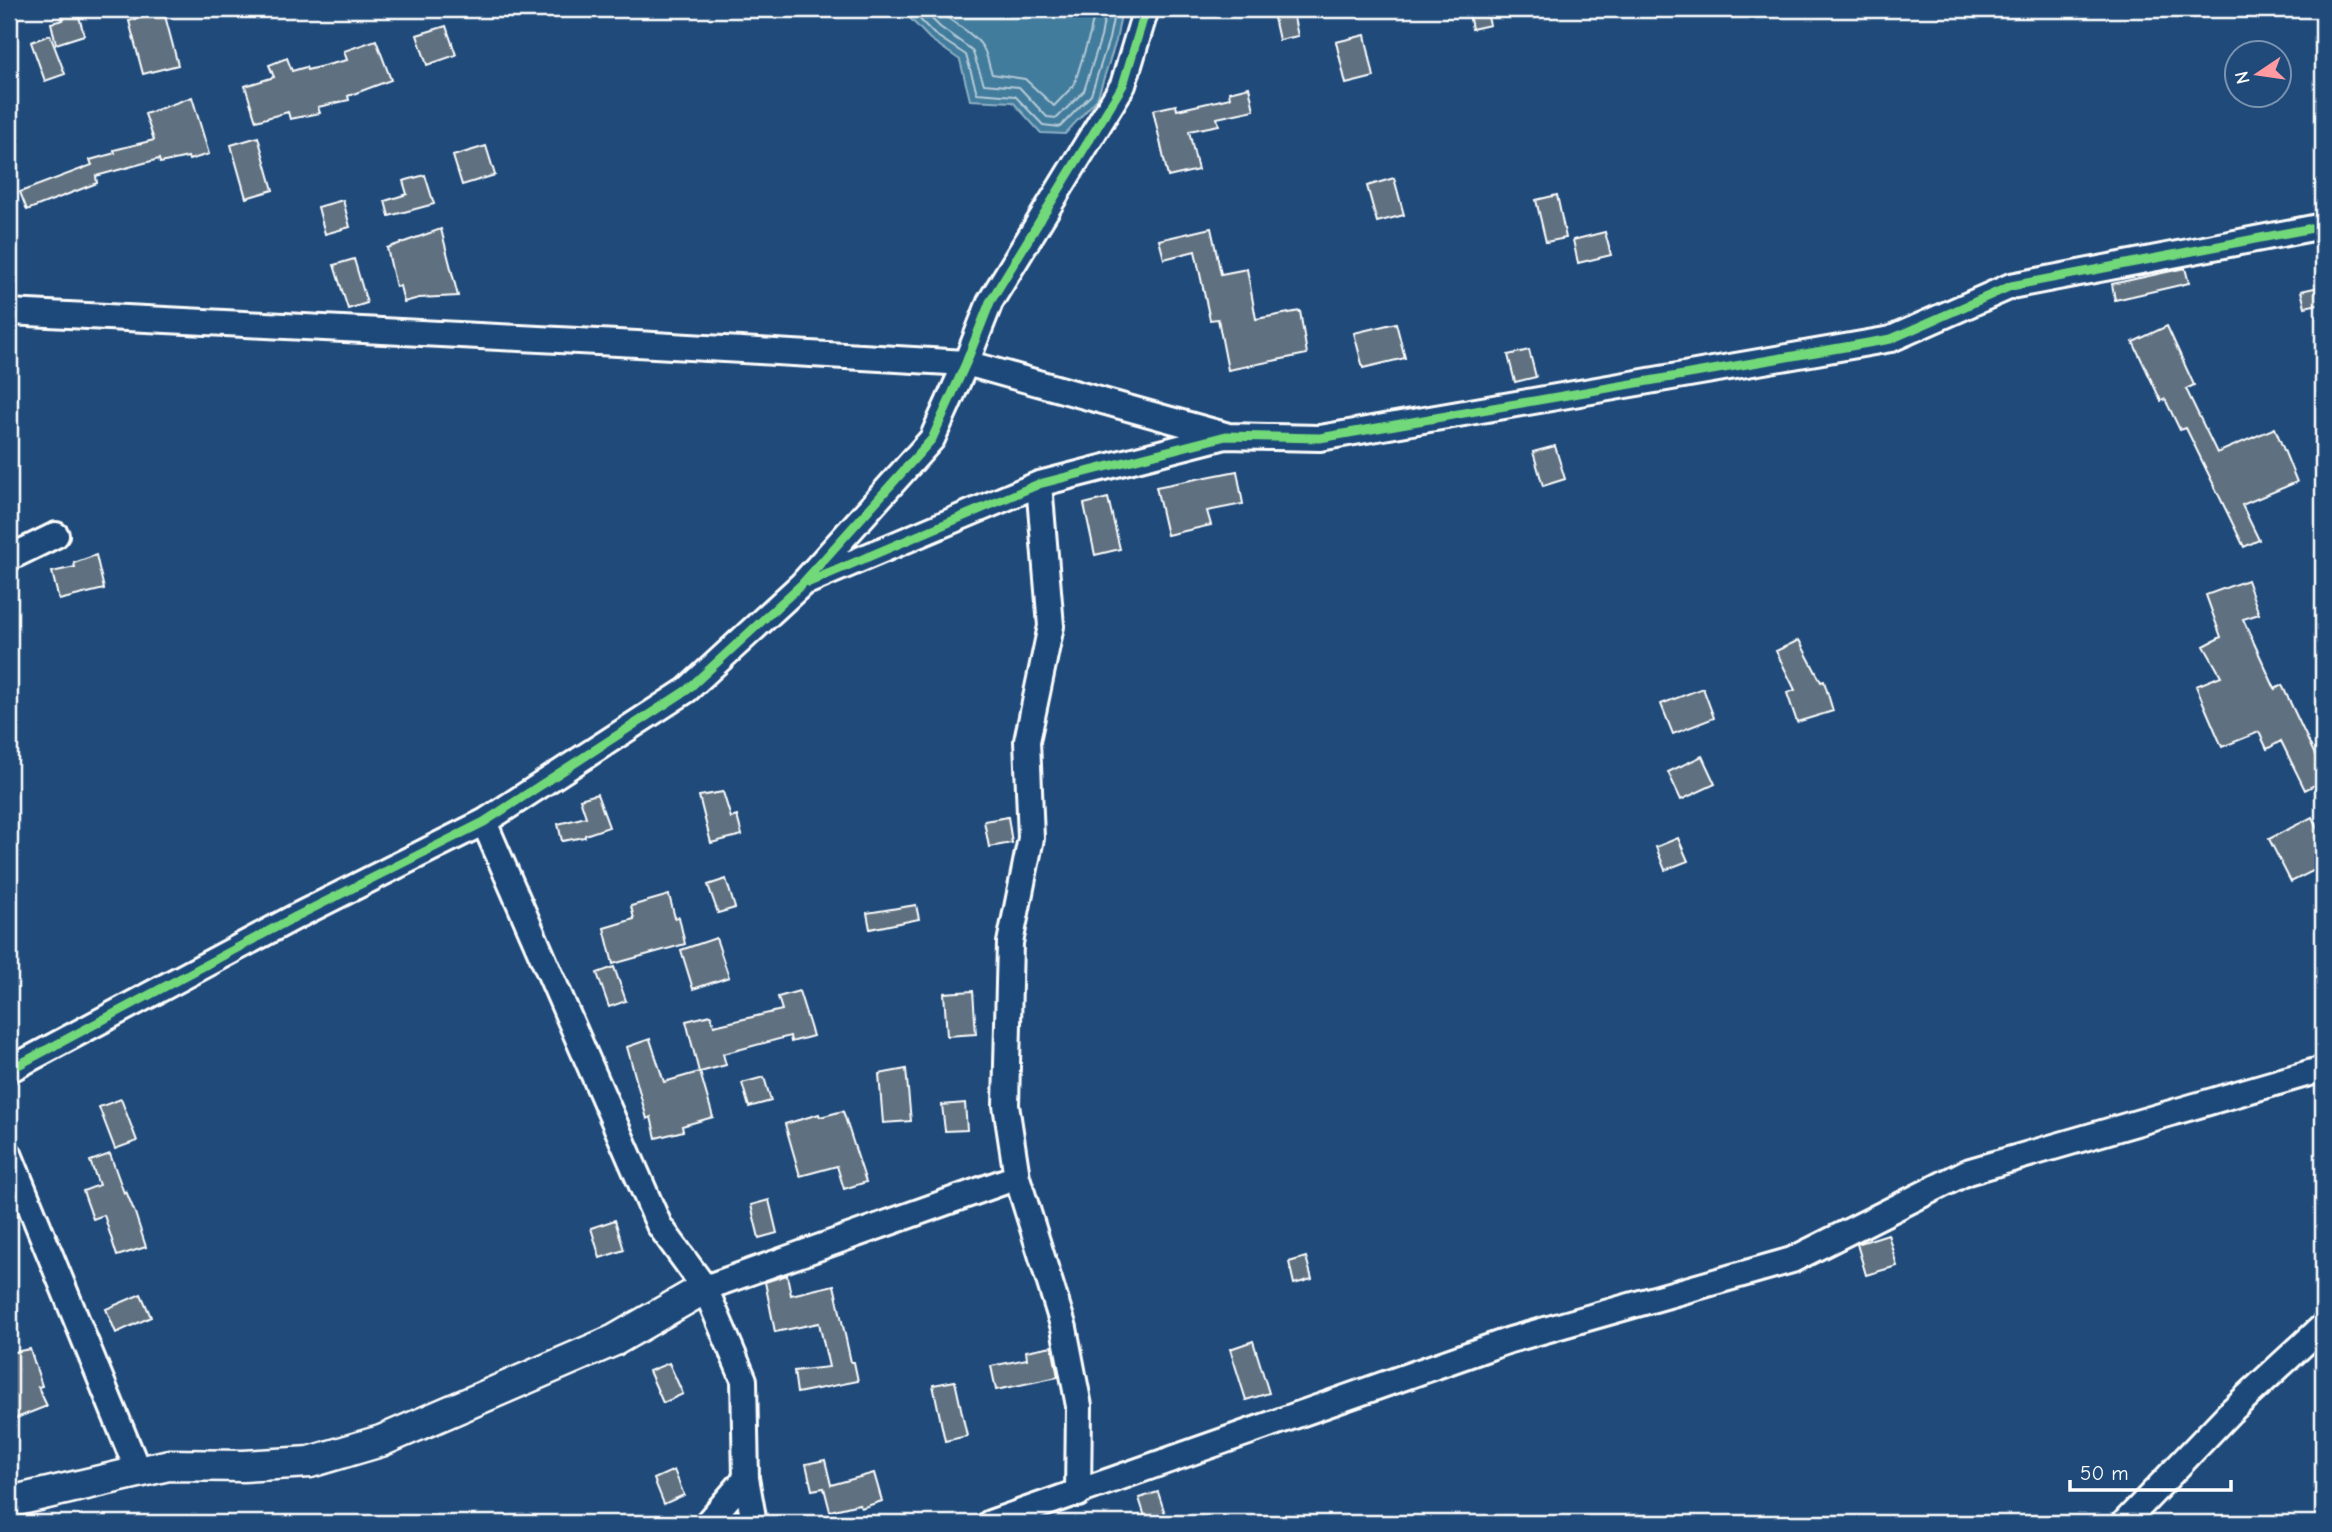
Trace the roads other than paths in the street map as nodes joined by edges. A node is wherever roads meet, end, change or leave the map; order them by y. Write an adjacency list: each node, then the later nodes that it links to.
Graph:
1 (1146, 9): 4 (street)
2 (2323, 226): 5 (street)
3 (9, 312): 4 (street)
4 (966, 363): 5 (street); 9 (street)
5 (1226, 436): 6 (street)
6 (1039, 484): 9 (street); 14 (street)
7 (56, 535): 8 (street)
8 (9, 558)
9 (802, 584): 10 (street)
10 (484, 822): 12 (street); 15 (street)
11 (2323, 1069): 19 (street)
12 (9, 1070)
13 (9, 1154): 17 (street)
14 (1017, 1177): 15 (street); 19 (street)
15 (705, 1289): 17 (street); 18 (street)
16 (2323, 1326): 24 (street)
17 (138, 1471): 20 (street)
18 (746, 1478): 21 (street); 22 (street)
19 (1078, 1494): 23 (street)
20 (9, 1502)
21 (707, 1523)
22 (754, 1523)
23 (990, 1523)
24 (2124, 1523)

